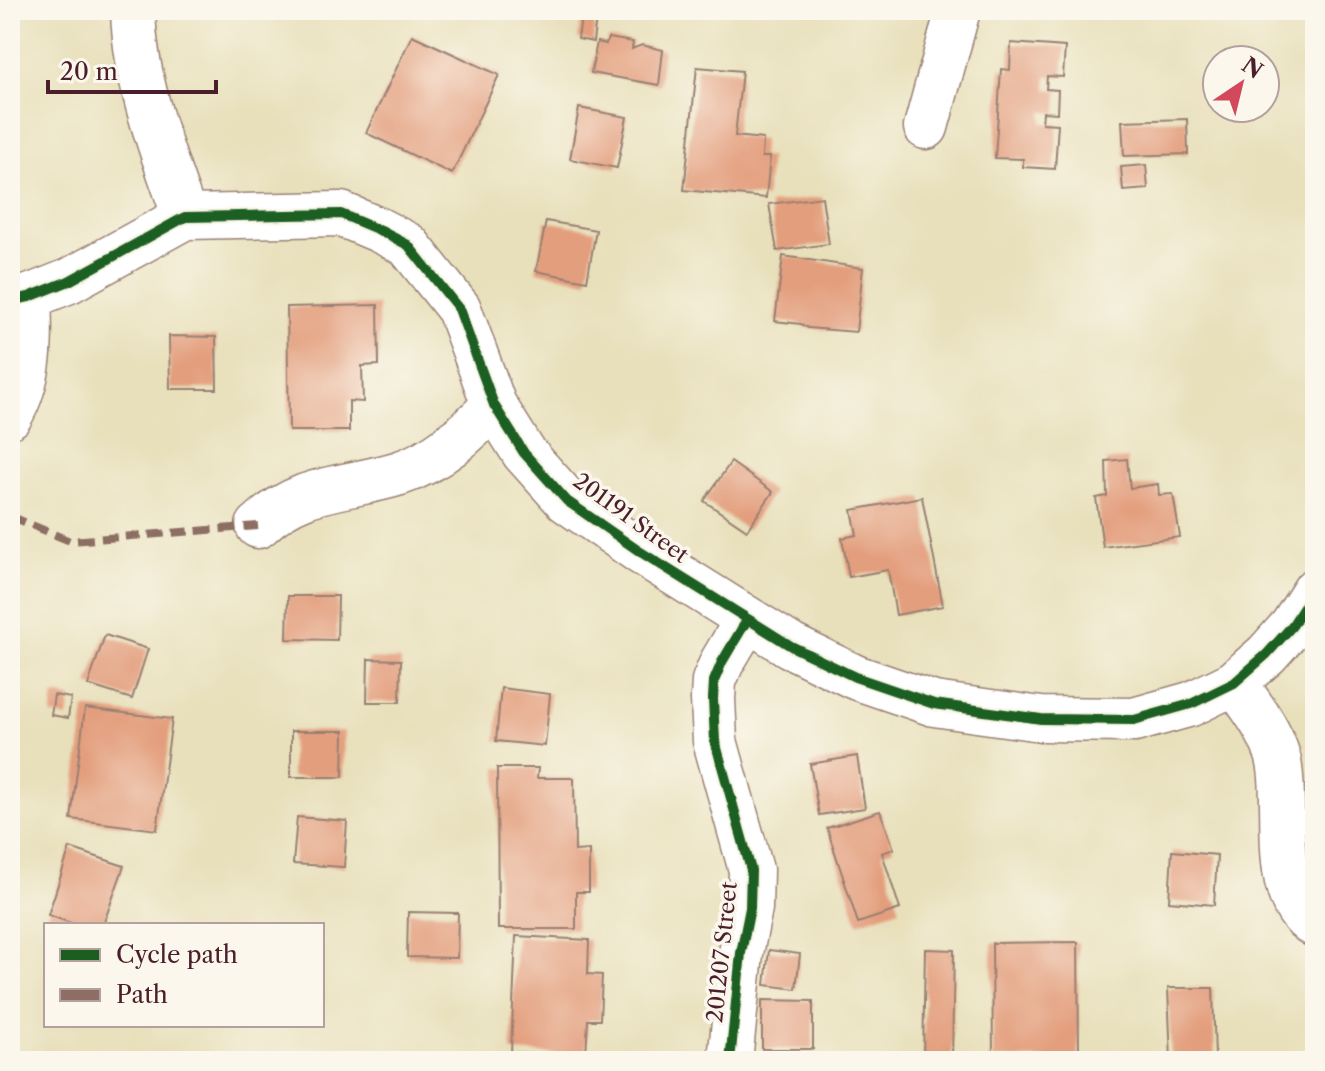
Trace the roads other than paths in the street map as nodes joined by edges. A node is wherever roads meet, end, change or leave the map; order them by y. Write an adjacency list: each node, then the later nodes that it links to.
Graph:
1 (133, 10): 4 (street)
2 (958, 10): 3 (street)
3 (926, 127)
4 (185, 217): 5 (street, 201191 Street); 6 (street, 201191 Street)
5 (20, 299): 7 (street)
6 (494, 405): 8 (street); 10 (street, 201191 Street)
7 (10, 416)
8 (258, 526)
9 (1315, 590): 11 (street, 201191 Street)
10 (747, 620): 11 (street, 201191 Street); 13 (street, 201207 Street)
11 (1234, 683): 12 (street)
12 (1315, 925)
13 (730, 1061)

